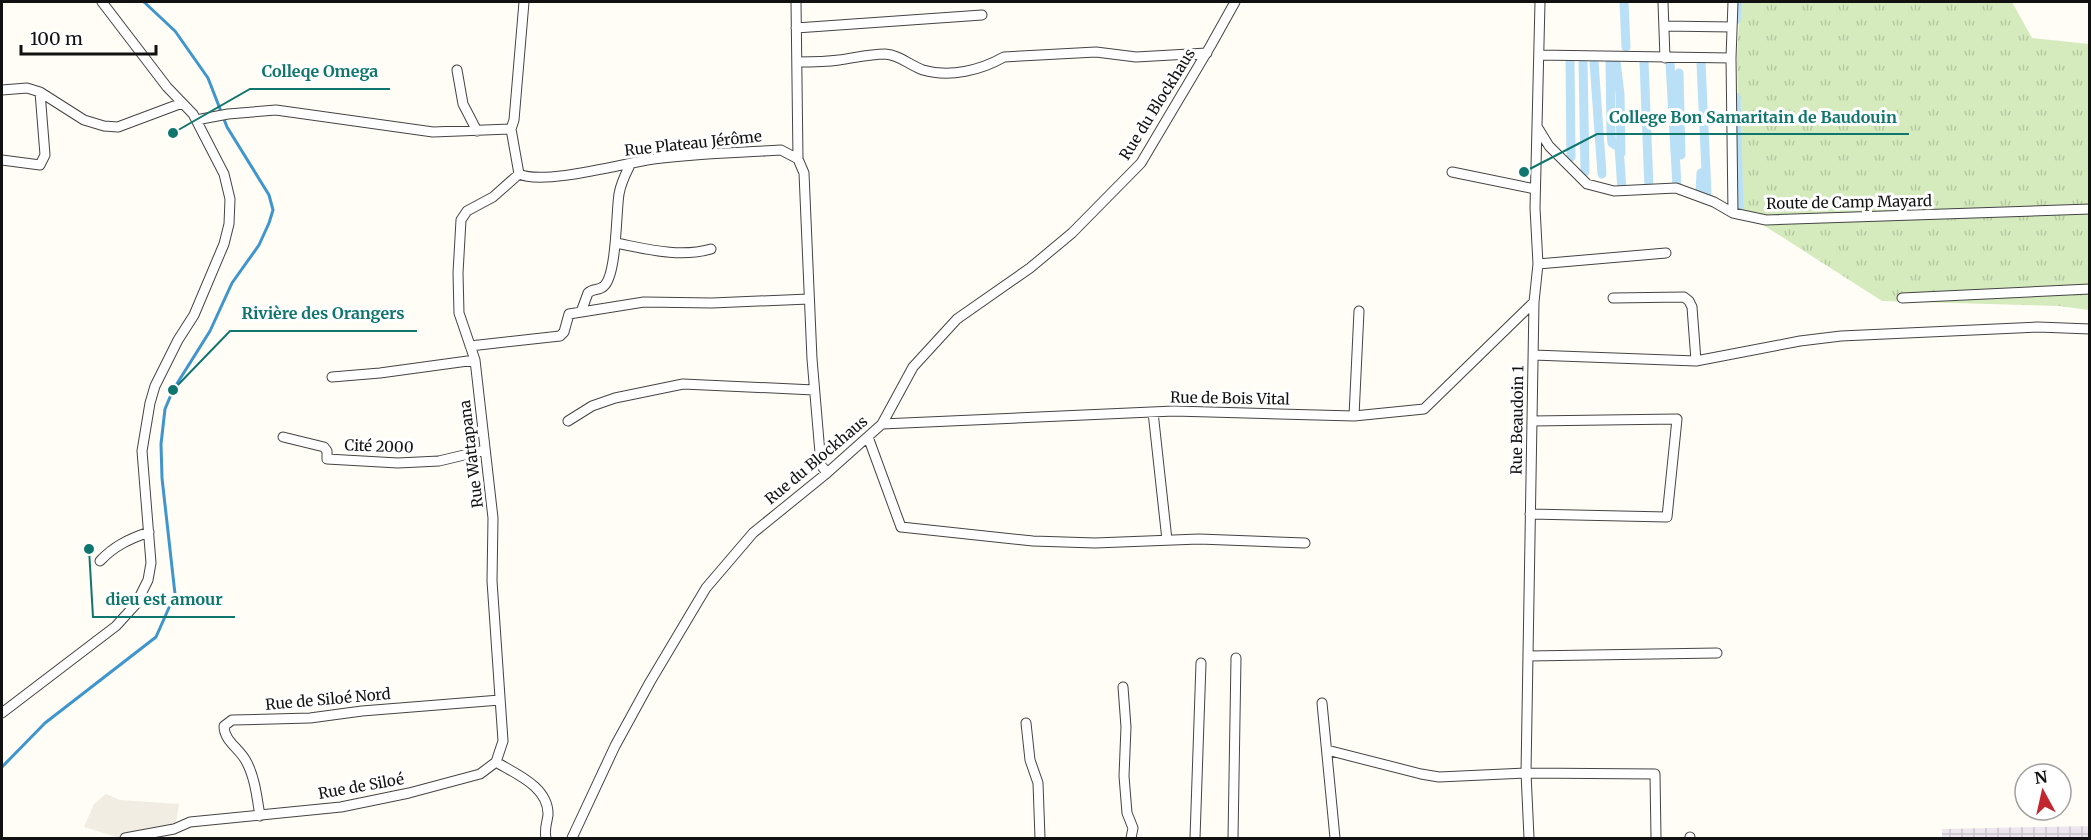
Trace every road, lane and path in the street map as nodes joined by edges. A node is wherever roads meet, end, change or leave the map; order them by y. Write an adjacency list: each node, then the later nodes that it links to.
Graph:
1 (102, 2): 20 (street)
2 (524, 2): 23 (street)
3 (796, 2): 11 (street)
4 (1235, 2): 12 (street, Rue du Blockhaus)
5 (1540, 2): 13 (street, Rue Beaudoin 1)
6 (1663, 2): 9 (street)
7 (1733, 2): 10 (street)
8 (982, 15): 11 (street)
9 (1664, 26): 10 (street); 14 (street)
10 (1732, 27): 15 (street)
11 (796, 28): 16 (street)
12 (1207, 53): 16 (street); 55 (street, Rue du Blockhaus)
13 (1539, 55): 14 (street); 22 (street, Rue Beaudoin 1)
14 (1665, 58): 15 (street)
15 (1731, 58): 32 (street)
16 (797, 62): 25 (street)
17 (457, 70): 24 (street)
18 (2, 90): 19 (street)
19 (40, 92): 20 (street); 26 (street)
20 (182, 103): 21 (street)
21 (196, 120): 24 (street); 61 (street)
22 (1537, 126): 30 (street, Rue Beaudoin 1); 32 (street, Route de Camp Mayard)
23 (511, 129): 24 (street); 29 (street)
24 (477, 131)
25 (798, 159): 27 (street, Rue Plateau Jérôme); 40 (street)
26 (2, 160)
27 (631, 163): 29 (street, Rue Plateau Jérôme); 33 (street)
28 (1452, 172): 30 (street)
29 (519, 174): 45 (street, Rue Wattapana)
30 (1535, 189): 36 (street, Rue Beaudoin 1)
31 (2090, 209): 32 (street, Route de Camp Mayard)
32 (1733, 213)
33 (615, 243): 34 (street); 43 (street)
34 (711, 249)
35 (1666, 253): 36 (street)
36 (1538, 264): 41 (street, Rue Beaudoin 1)
37 (2090, 289): 39 (street)
38 (1613, 298): 48 (street)
39 (1902, 298)
40 (809, 299): 43 (street); 50 (street)
41 (1534, 302): 46 (street, Rue Beaudoin 1); 52 (street, Rue de Bois Vital)
42 (1359, 311): 52 (street)
43 (581, 312): 45 (street)
44 (2090, 329): 48 (street)
45 (470, 346): 47 (street, Rue Wattapana)
46 (1533, 355): 48 (street); 54 (street, Rue Beaudoin 1)
47 (475, 360): 49 (street); 58 (street, Rue Wattapana)
48 (1696, 361)
49 (332, 377)
50 (814, 390): 53 (street); 59 (street)
51 (1153, 412): 52 (street, Rue de Bois Vital); 55 (street, Rue de Bois Vital); 62 (street)
52 (1354, 416)
53 (568, 421)
54 (1532, 421): 60 (street, Rue Beaudoin 1); 60 (street)
55 (882, 424): 56 (street, Rue du Blockhaus)
56 (868, 437): 59 (street, Rue du Blockhaus); 62 (street)
57 (283, 438): 58 (street, Cité 2000)
58 (485, 450): 70 (street, Rue Wattapana)
59 (827, 473): 80 (street, Rue du Blockhaus)
60 (1530, 514): 66 (street, Rue Beaudoin 1)
61 (149, 532): 64 (street); 72 (street)
62 (1167, 540): 63 (street)
63 (1305, 543)
64 (100, 561)
65 (1717, 653): 66 (street)
66 (1528, 656): 76 (street, Rue Beaudoin 1)
67 (1236, 658): 84 (street)
68 (1201, 663): 83 (street)
69 (1123, 687): 82 (street)
70 (500, 700): 75 (street, Rue Wattapana); 77 (street, Rue de Siloé Nord)
71 (1322, 703): 74 (street)
72 (2, 713)
73 (1026, 723): 81 (street)
74 (1327, 750): 76 (street); 85 (street)
75 (496, 762): 77 (street, Rue de Siloé); 79 (street)
76 (1527, 773): 86 (street, Rue Beaudoin 1); 87 (street)
77 (260, 816): 78 (street, Rue de Siloé)
78 (125, 838)
79 (546, 838)
80 (572, 838)
81 (1040, 838)
82 (1131, 838)
83 (1195, 838)
84 (1233, 838)
85 (1335, 838)
86 (1529, 838)
87 (1656, 838)

